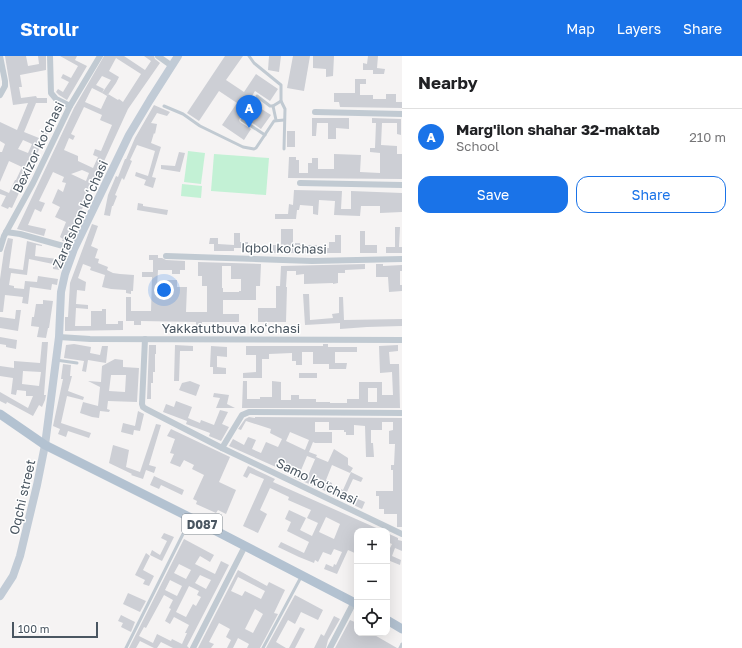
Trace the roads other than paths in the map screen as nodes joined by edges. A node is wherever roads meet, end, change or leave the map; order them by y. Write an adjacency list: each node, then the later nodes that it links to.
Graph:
1 (0, 56): 8 (street)
2 (50, 56): 11 (street)
3 (100, 56): 11 (street, Bexizor koʻchasi)
4 (158, 56): 7 (street)
5 (178, 56): 7 (main road, Zarafshon koʻchasi)
6 (249, 56): 10 (lane)
7 (172, 66): 24 (main road, Zarafshon koʻchasi)
8 (0, 95)
9 (256, 96): 13 (lane)
10 (282, 101): 13 (lane); 18 (lane)
11 (70, 106): 23 (street, Bexizor koʻchasi)
12 (164, 106): 19 (lane)
13 (273, 106): 17 (lane)
14 (315, 112): 15 (street)
15 (402, 114)
16 (242, 120): 19 (lane)
17 (276, 120): 18 (lane); 19 (lane)
18 (284, 120): 20 (lane)
19 (265, 135)
20 (284, 149)
21 (300, 183): 22 (street)
22 (402, 185)
23 (6, 232): 24 (street); 25 (street, Bexizor koʻchasi)
24 (74, 249): 28 (main road, Zarafshon koʻchasi)
25 (0, 250)
26 (166, 256): 27 (street, Iqbol koʻchasi)
27 (402, 259)
28 (59, 337): 29 (street, Yakkatutbuva koʻchasi); 31 (main road, Zarafshon koʻchasi)
29 (145, 339): 30 (street, Yakkatutbuva koʻchasi); 36 (street, Samo koʻchasi)
30 (402, 340)
31 (56, 360): 32 (lane); 35 (main road, Zarafshon koʻchasi)
32 (77, 363)
33 (402, 413): 36 (street)
34 (0, 414): 35 (main road, D087)
35 (45, 445): 37 (main road, D087); 41 (main road, Oqchi street)
36 (222, 448): 38 (street, Samo koʻchasi)
37 (191, 518): 39 (main road, D087); 47 (lane)
38 (402, 534)
39 (245, 546): 40 (main road, D087); 48 (street)
40 (302, 575): 42 (main road, D087); 49 (lane)
41 (0, 596)
42 (354, 602)
43 (354, 606): 50 (street)
44 (390, 622): 45 (main road)
45 (401, 627)
46 (402, 644): 51 (lane)
47 (126, 648)
48 (193, 648)
49 (263, 648)
50 (330, 648)
51 (400, 648)

